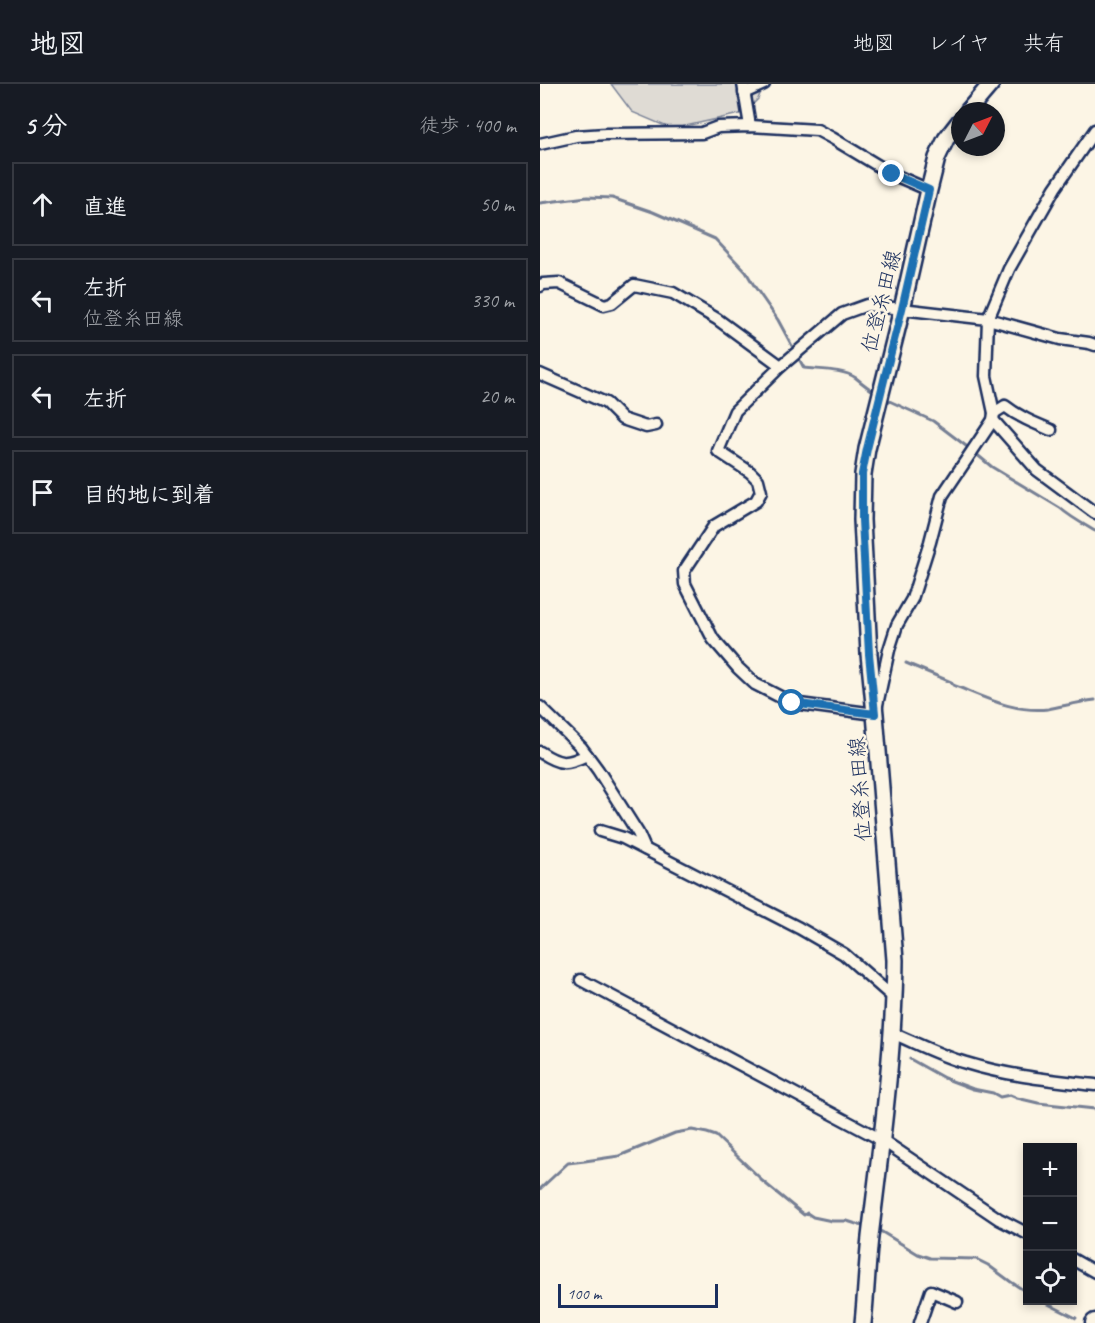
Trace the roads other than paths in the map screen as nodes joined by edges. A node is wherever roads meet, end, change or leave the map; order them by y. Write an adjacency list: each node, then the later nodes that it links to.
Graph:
1 (764, 84): 3 (street)
2 (991, 84): 4 (main road)
3 (744, 89): 5 (street)
4 (976, 102)
5 (750, 126): 8 (street); 9 (street)
6 (1095, 130): 12 (street)
7 (951, 133): 9 (main road, 位登糸田線)
8 (540, 144)
9 (929, 190): 11 (main road, 位登糸田線)
10 (540, 286): 14 (street)
11 (902, 309): 12 (street); 14 (street); 21 (main road, 位登糸田線)
12 (988, 319): 13 (street); 16 (street)
13 (1094, 343)
14 (781, 366): 21 (street)
15 (540, 374): 17 (street)
16 (994, 416): 18 (street); 19 (street); 21 (street)
17 (656, 425)
18 (1051, 430)
19 (1095, 513)
20 (540, 707): 23 (street)
21 (875, 714): 27 (main road, 位登糸田線)
22 (540, 752): 23 (street)
23 (587, 755): 25 (street)
24 (600, 831): 25 (street)
25 (645, 849): 27 (street)
26 (581, 980): 30 (street)
27 (894, 998): 28 (main road, 位登糸田線)
28 (892, 1033): 29 (street); 30 (main road, 位登糸田線)
29 (1095, 1085)
30 (882, 1140): 31 (street); 35 (main road, 位登糸田線)
31 (1023, 1231)
32 (1077, 1262): 33 (street)
33 (1095, 1272)
34 (957, 1302): 36 (street)
35 (863, 1323)
36 (920, 1323)

